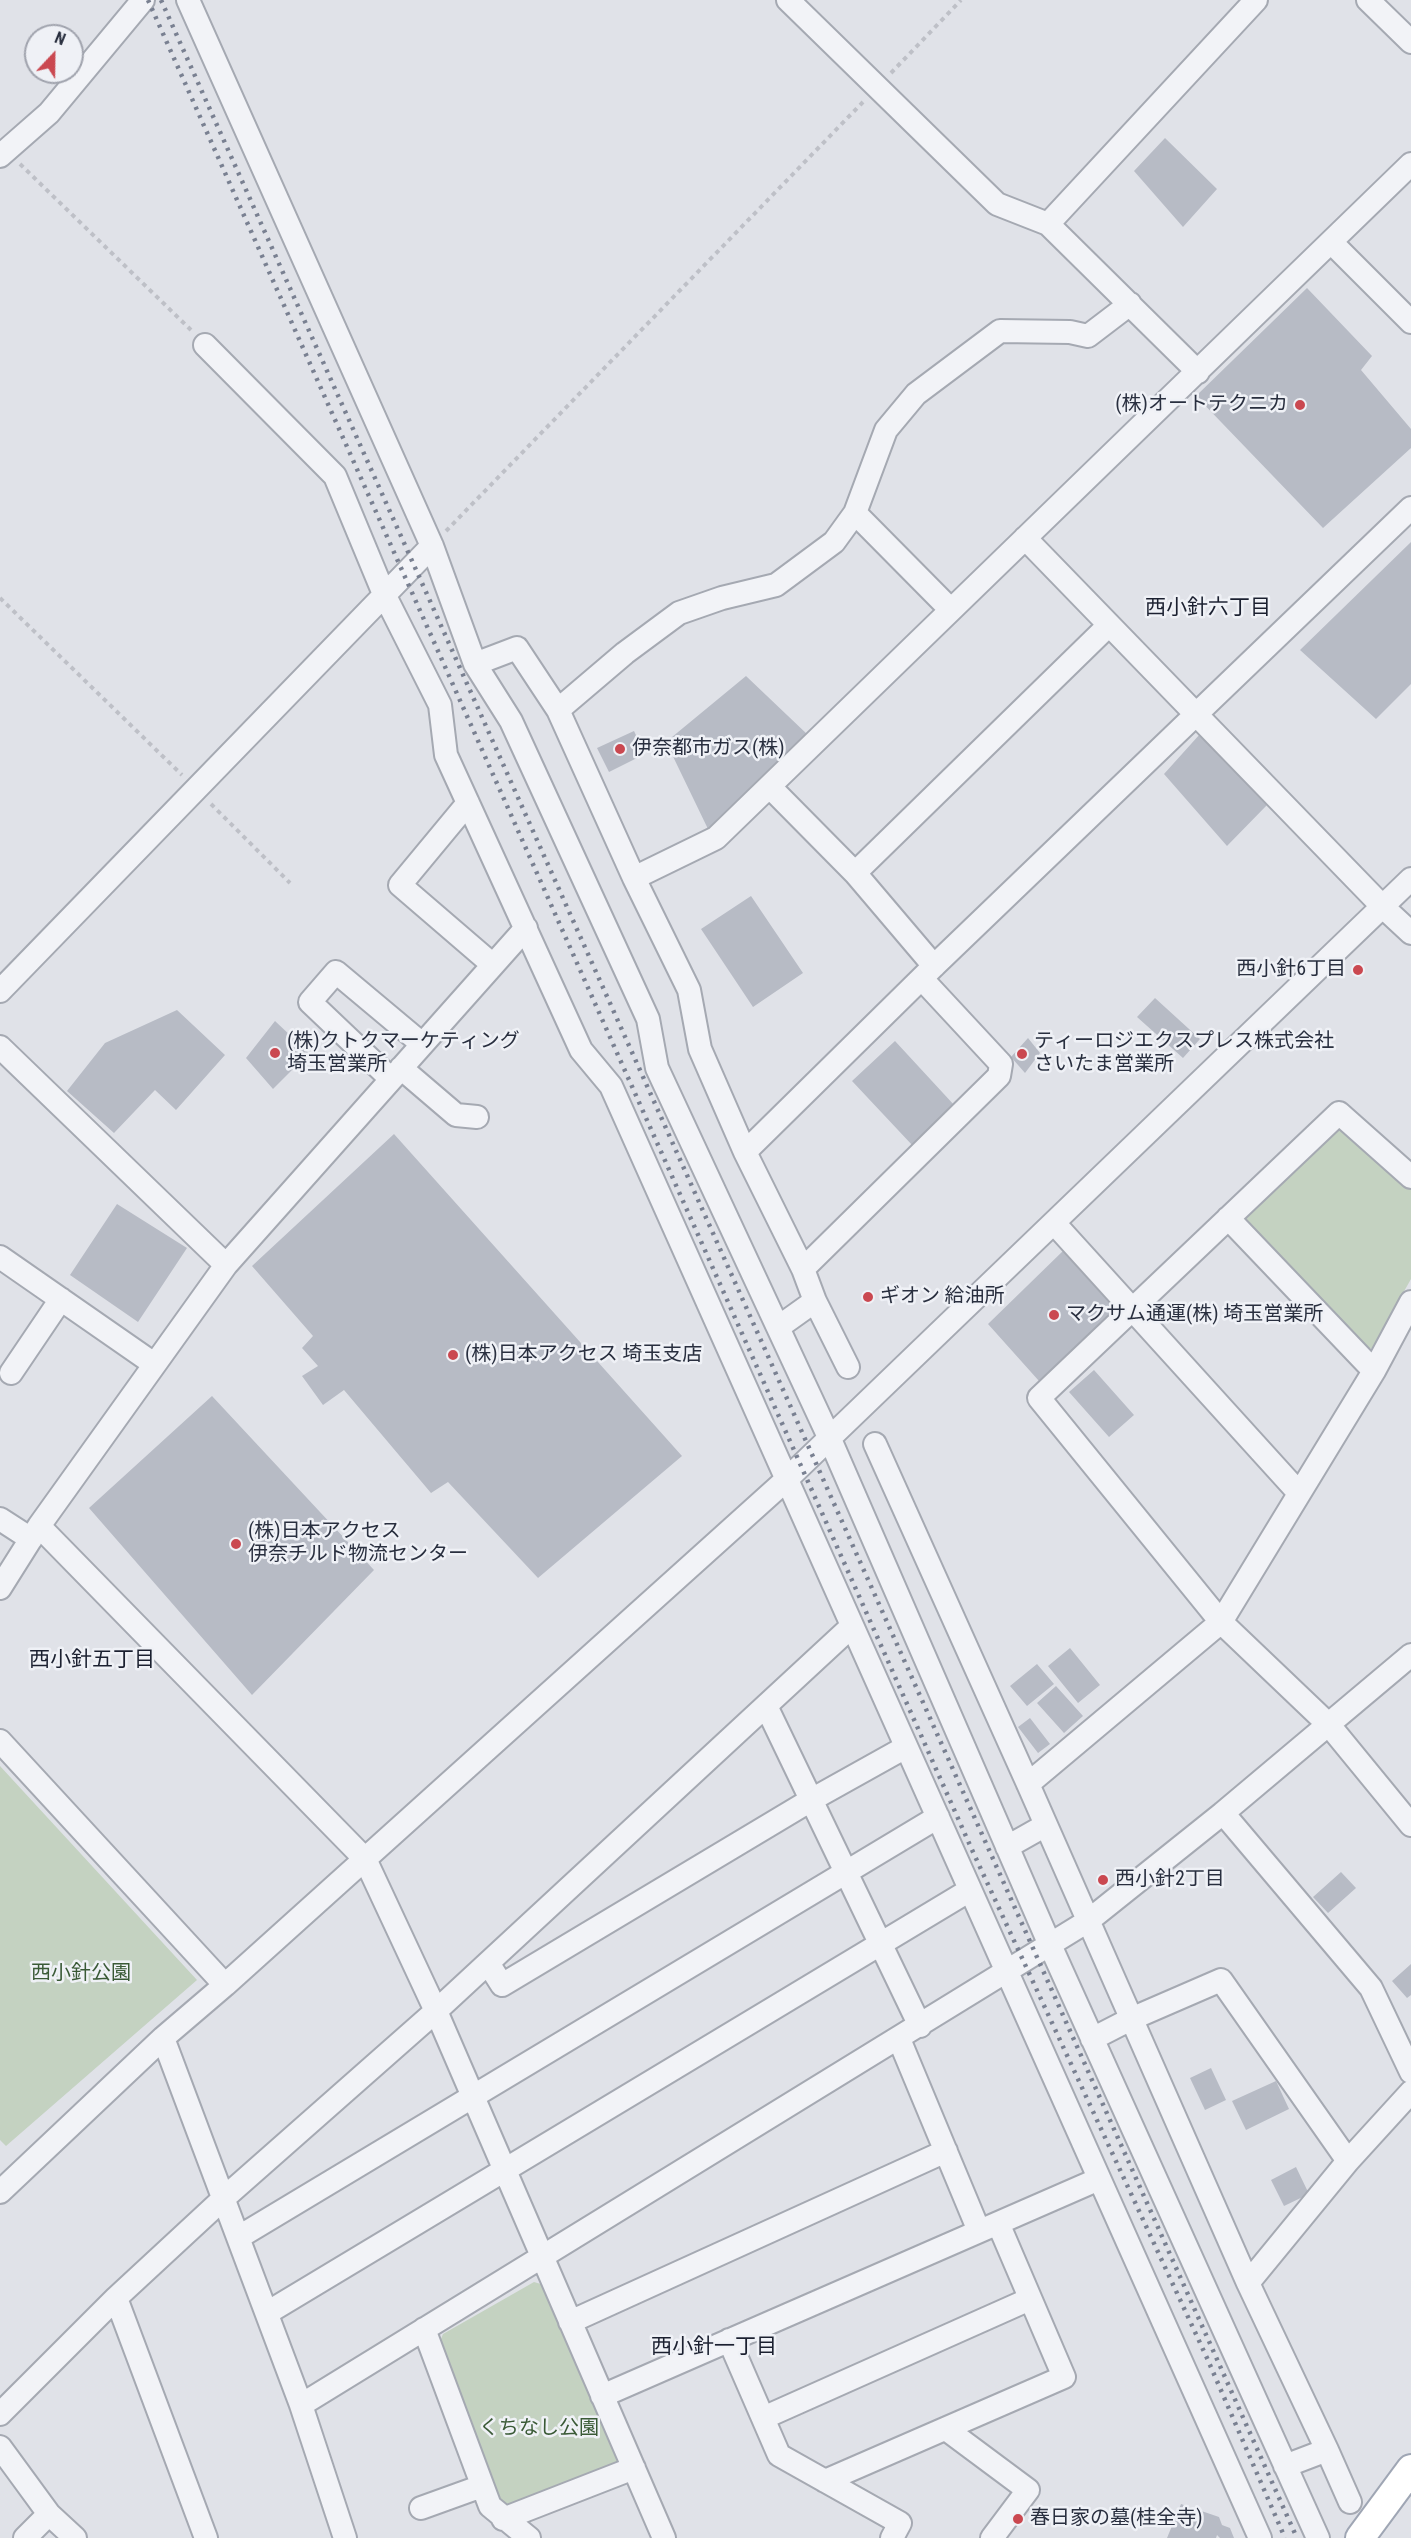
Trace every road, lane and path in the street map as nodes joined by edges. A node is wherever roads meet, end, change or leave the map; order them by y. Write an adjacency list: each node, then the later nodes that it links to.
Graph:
1 (143, 0): 9 (street)
2 (188, 0): 20 (street)
3 (788, 0): 8 (street)
4 (962, 0): 8 (path)
5 (1256, 0): 11 (street)
6 (1368, 0): 7 (street)
7 (1411, 42)
8 (878, 86): 11 (street); 20 (path)
9 (3, 154): 15 (path)
10 (1411, 165): 12 (street)
11 (1048, 224): 13 (street)
12 (1331, 242): 14 (street); 16 (street)
13 (1130, 304): 16 (street); 18 (street)
14 (1411, 322)
15 (205, 345): 21 (street)
16 (1198, 372): 19 (street)
17 (1411, 508): 27 (street)
18 (855, 513): 23 (street); 26 (street)
19 (1025, 538): 23 (street); 24 (street)
20 (432, 546): 21 (street); 25 (street)
21 (384, 594): 29 (street); 30 (street)
22 (0, 598): 29 (path)
23 (950, 609): 28 (street)
24 (1109, 625): 27 (street); 31 (street)
25 (475, 664): 26 (street); 56 (street)
26 (558, 710): 32 (street)
27 (1197, 715): 35 (street); 39 (street)
28 (770, 787): 31 (street); 32 (street)
29 (196, 789): 34 (path); 40 (street)
30 (468, 803): 36 (street); 38 (street)
31 (855, 873): 39 (street)
32 (634, 878): 45 (street)
33 (1411, 879): 35 (street)
34 (290, 884)
35 (1383, 907): 37 (street); 48 (street)
36 (526, 928): 38 (street); 63 (street)
37 (1411, 933)
38 (493, 965): 41 (street)
39 (928, 973): 45 (street); 51 (street)
40 (0, 991)
41 (422, 1044): 43 (street); 43 (street)
42 (0, 1047): 50 (street)
43 (396, 1073): 44 (street); 50 (street)
44 (477, 1117)
45 (745, 1152): 51 (street)
46 (1411, 1177): 47 (street)
47 (1228, 1218): 55 (street); 59 (street)
48 (1054, 1223): 55 (street); 61 (street)
49 (0, 1257): 52 (street)
50 (226, 1265): 57 (street)
51 (803, 1269): 53 (street)
52 (61, 1299): 57 (street); 60 (street)
53 (815, 1301): 56 (street); 58 (street)
54 (1411, 1302): 59 (street)
55 (1132, 1309): 64 (street); 68 (street)
56 (780, 1326): 61 (street)
57 (154, 1364): 66 (street)
58 (848, 1367)
59 (1374, 1371): 64 (street)
60 (11, 1373)
61 (830, 1437): 63 (street); 81 (street)
62 (875, 1444): 75 (street)
63 (786, 1480): 69 (street); 82 (street)
64 (1299, 1492): 68 (street)
65 (0, 1519): 66 (street)
66 (35, 1532): 67 (street); 82 (street)
67 (0, 1588)
68 (1221, 1622): 72 (street); 75 (street)
69 (852, 1626): 71 (street); 74 (street)
70 (1411, 1655): 72 (street)
71 (766, 1706): 76 (street); 88 (street)
72 (1329, 1725): 77 (street); 80 (street)
73 (0, 1742): 90 (street)
74 (906, 1747): 76 (street); 78 (street)
75 (1028, 1784): 79 (street)
76 (811, 1800): 83 (street); 88 (street)
77 (1223, 1813): 85 (street); 97 (street)
78 (938, 1817): 83 (street); 84 (street)
79 (1046, 1825): 81 (street); 85 (street)
80 (1411, 1825)
81 (1007, 1847): 87 (street)
82 (364, 1859): 90 (street); 91 (street)
83 (845, 1870): 86 (street); 100 (street)
84 (970, 1890): 86 (street); 89 (street)
85 (1088, 1921): 87 (street); 92 (street)
86 (880, 1944): 93 (street); 103 (street)
87 (1050, 1945): 89 (street); 96 (street)
88 (488, 1963): 91 (street)
89 (1007, 1972): 93 (street); 105 (street)
90 (225, 1985): 94 (street)
91 (436, 2012): 100 (street); 106 (street)
92 (1131, 2019): 96 (street); 102 (street); 110 (street)
93 (920, 2026): 95 (street)
94 (163, 2038): 104 (street); 106 (street)
95 (899, 2039): 101 (street); 109 (street)
96 (1092, 2039): 124 (street)
97 (1405, 2042): 98 (street)
98 (1411, 2072)
99 (1411, 2092): 102 (street)
100 (472, 2097): 103 (street); 108 (street)
101 (946, 2151): 107 (street); 114 (street)
102 (1348, 2161): 110 (street)
103 (504, 2169): 109 (street); 113 (street)
104 (4, 2179)
105 (1100, 2179): 107 (street); 141 (street)
106 (224, 2198): 108 (street); 111 (street)
107 (989, 2227): 112 (street); 116 (street)
108 (239, 2237): 113 (street)
109 (541, 2256): 114 (street); 115 (street)
110 (1248, 2283): 123 (street)
111 (116, 2298): 119 (street); 135 (street)
112 (1030, 2299): 120 (street); 121 (street)
113 (267, 2313): 118 (street)
114 (570, 2322): 117 (street)
115 (424, 2329): 118 (street); 128 (street)
116 (729, 2340): 117 (street); 120 (street)
117 (602, 2396): 125 (street)
118 (301, 2405): 136 (street)
119 (0, 2414)
120 (763, 2418): 127 (street)
121 (946, 2429): 127 (street); 140 (street)
122 (0, 2447): 131 (street)
123 (1327, 2450): 124 (street); 129 (street)
124 (1285, 2466): 142 (street)
125 (634, 2468): 132 (street); 138 (street)
126 (1411, 2469): 143 (main road)
127 (825, 2481): 139 (street)
128 (482, 2486): 130 (street); 132 (street)
129 (1350, 2502)
130 (421, 2508)
131 (49, 2514): 133 (street); 134 (street)
132 (503, 2519): 137 (street)
133 (25, 2538)
134 (75, 2538)
135 (206, 2538)
136 (345, 2538)
137 (530, 2538)
138 (664, 2538)
139 (892, 2538)
140 (992, 2538)
141 (1260, 2538)
142 (1318, 2538)
143 (1360, 2538)

